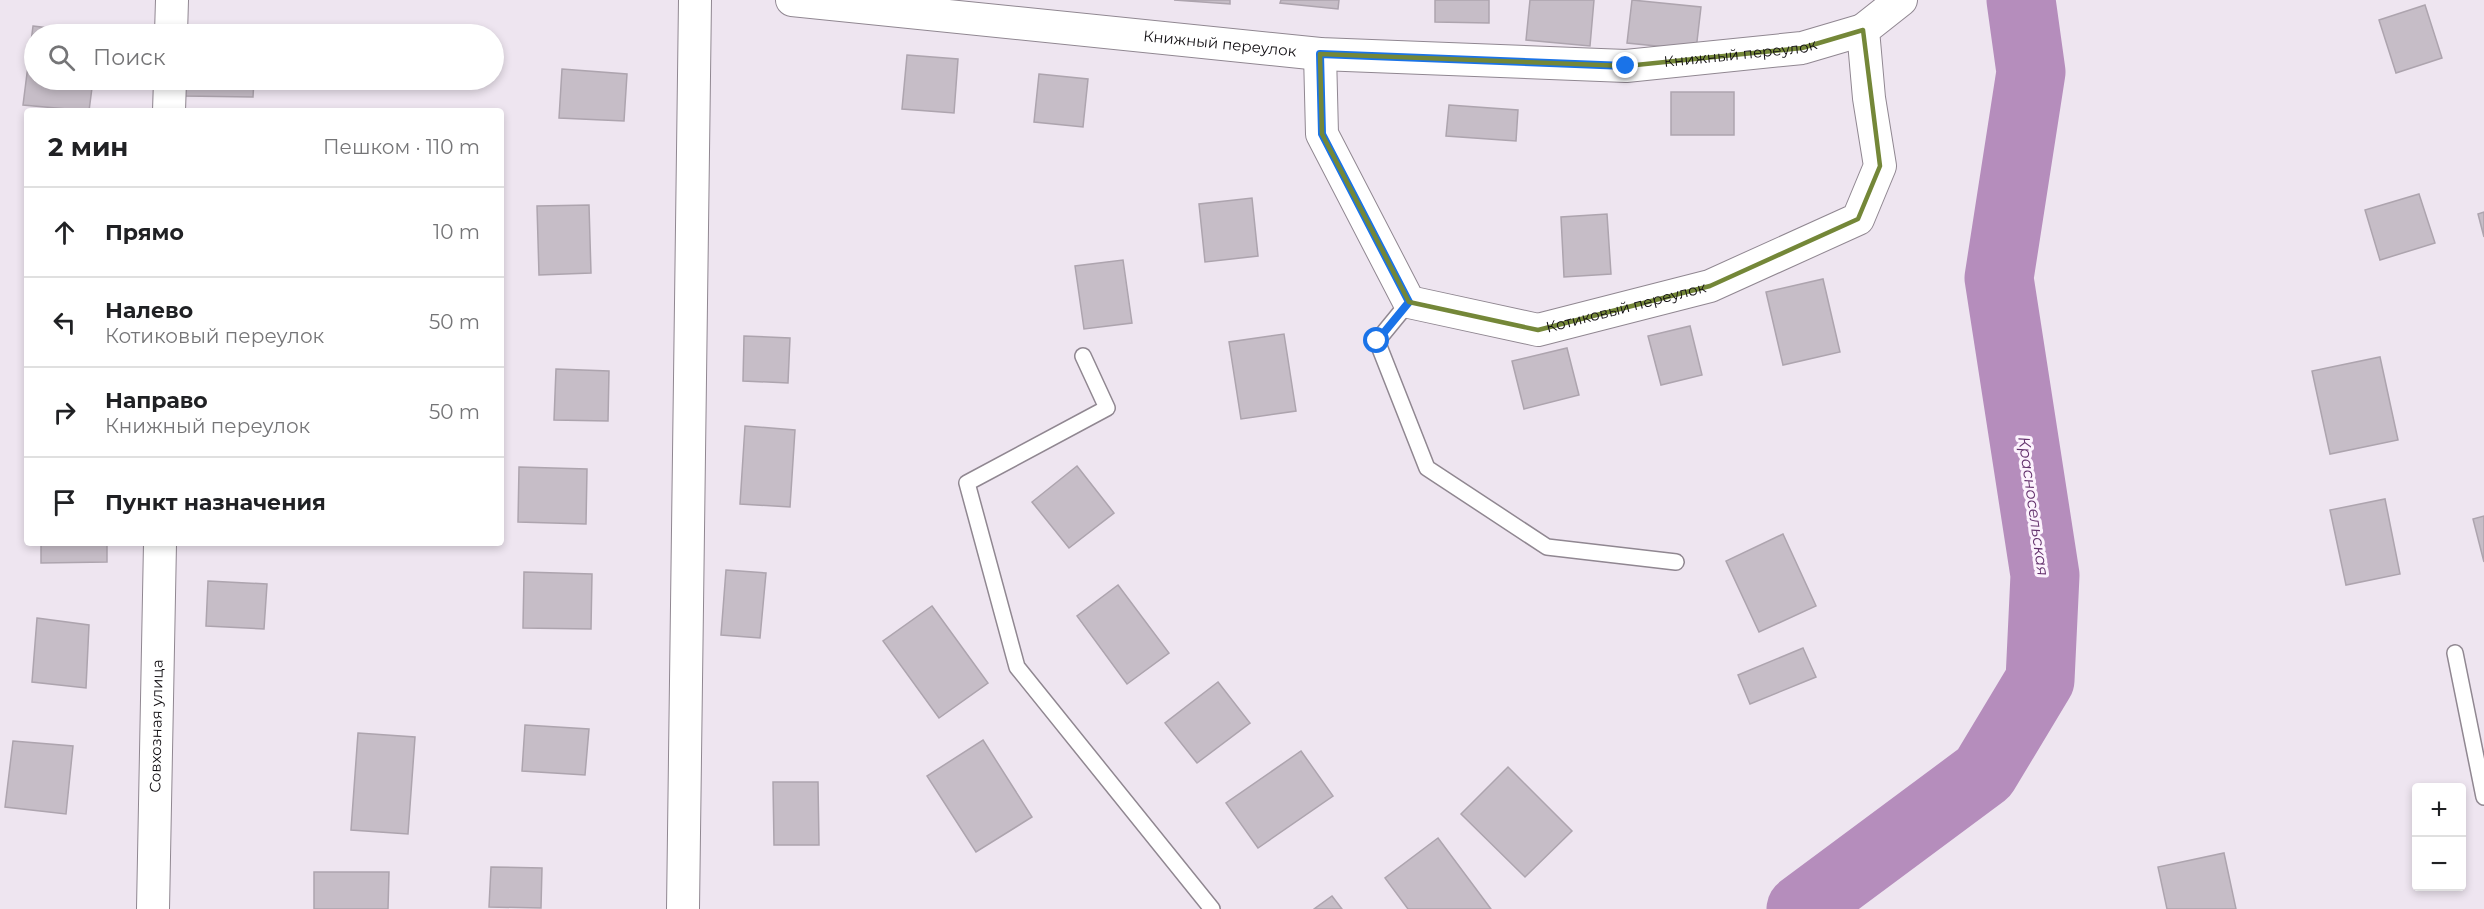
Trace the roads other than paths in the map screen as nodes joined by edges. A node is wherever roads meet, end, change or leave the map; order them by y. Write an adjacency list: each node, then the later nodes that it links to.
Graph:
1 (172, 0): 5 (street)
2 (696, 0): 17 (street)
3 (792, 0): 7 (street, Книжный переулок)
4 (1900, 0): 6 (street)
5 (171, 24)
6 (1863, 30): 7 (street, Книжный переулок); 10 (street, Котиковый переулок)
7 (1320, 54): 10 (street)
8 (170, 90): 9 (street)
9 (169, 108)
10 (1409, 302): 13 (lane)
11 (1083, 356): 18 (lane)
12 (160, 546): 16 (street, Совхозная улица)
13 (1676, 562)
14 (2455, 653): 15 (lane)
15 (2484, 797)
16 (153, 909)
17 (683, 909)
18 (1212, 909)

